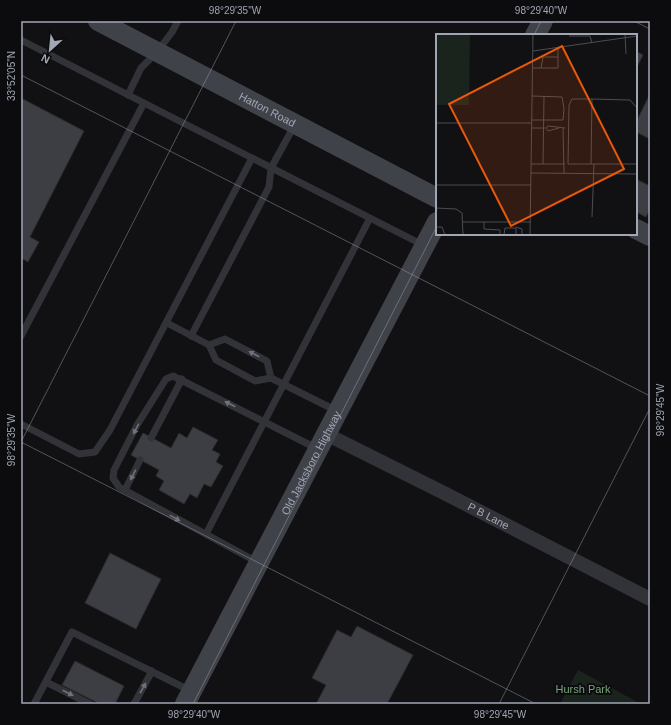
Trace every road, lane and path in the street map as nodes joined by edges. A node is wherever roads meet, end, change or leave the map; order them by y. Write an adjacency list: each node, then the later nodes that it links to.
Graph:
1 (98, 21): 6 (main road, Hatton Road)
2 (178, 21): 6 (lane)
3 (543, 21): 4 (main road)
4 (536, 34)
5 (21, 40): 7 (lane)
6 (158, 52): 7 (lane); 9 (main road, Hatton Road)
7 (128, 95): 8 (lane)
8 (144, 103): 10 (lane); 19 (lane)
9 (295, 124): 11 (lane); 12 (main road, Hatton Road)
10 (252, 158): 11 (lane); 18 (lane)
11 (271, 168): 13 (lane); 20 (lane)
12 (436, 197)
13 (370, 218): 17 (lane); 24 (lane)
14 (436, 224): 17 (main road, Old Jacksboro Highway)
15 (637, 230): 16 (main road)
16 (650, 236)
17 (425, 246): 25 (main road, Old Jacksboro Highway)
18 (167, 323): 20 (lane); 27 (lane)
19 (21, 336)
20 (191, 336): 21 (lane)
21 (209, 345): 22 (lane); 22 (lane, one-way to 21)
22 (271, 378): 24 (lane)
23 (182, 379): 26 (lane, one-way to 23); 28 (lane); 31 (lane, one-way to 31)
24 (284, 385): 25 (lane); 26 (lane)
25 (338, 412): 29 (main road, Old Jacksboro Highway)
26 (265, 422): 29 (lane); 32 (lane)
27 (21, 424)
28 (151, 438)
29 (322, 442): 33 (main road, Old Jacksboro Highway); 34 (street, P B Lane)
30 (140, 460): 31 (lane, one-way to 31)
31 (125, 490): 32 (lane, one-way to 32)
32 (206, 534): 33 (lane)
33 (259, 563): 37 (main road, Old Jacksboro Highway)
34 (650, 599)
35 (152, 672): 36 (lane); 37 (lane); 40 (lane, one-way to 35)
36 (46, 682): 38 (lane); 39 (lane, one-way to 39)
37 (188, 698)
38 (34, 704)
39 (90, 704)
40 (134, 704)

